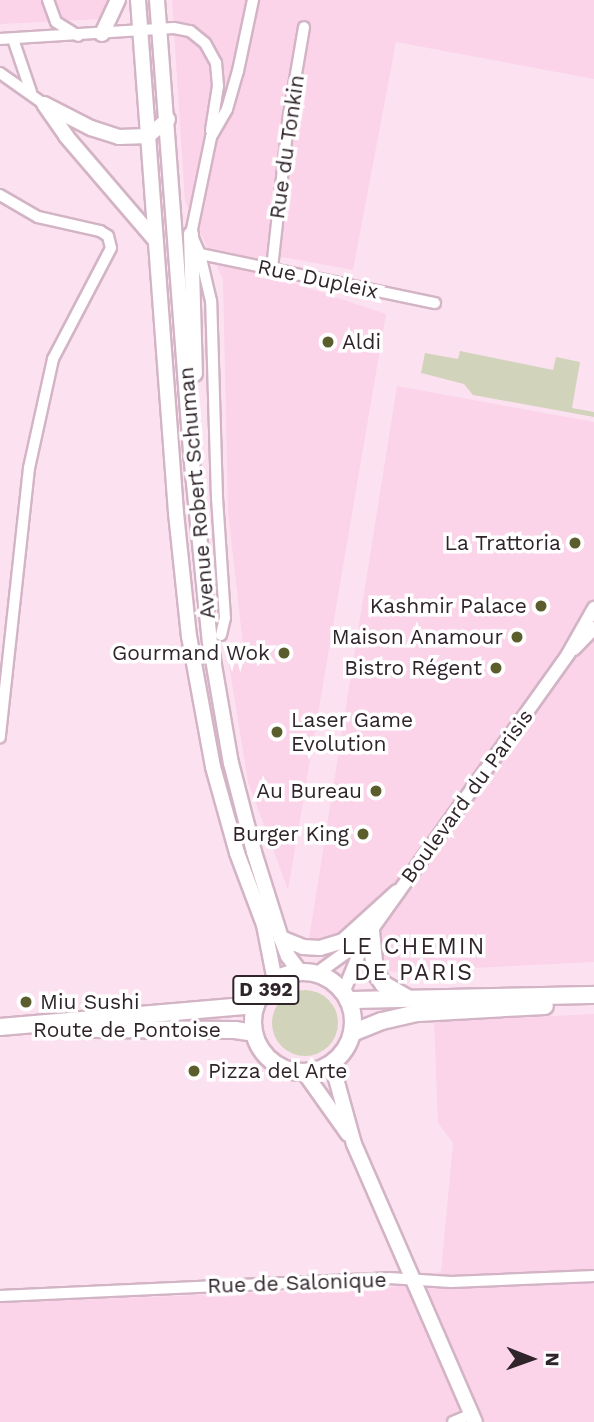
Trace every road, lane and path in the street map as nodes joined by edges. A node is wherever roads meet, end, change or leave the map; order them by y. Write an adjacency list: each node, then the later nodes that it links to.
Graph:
1 (48, 0): 10 (street)
2 (118, 0): 9 (main road)
3 (138, 0): 8 (main road, Avenue Robert Schuman)
4 (158, 0): 7 (main road, Avenue Robert Schuman)
5 (253, 0): 18 (street)
6 (304, 27): 23 (street, Rue du Tonkin)
7 (160, 29): 8 (street); 16 (main road, Avenue Robert Schuman); 18 (street)
8 (141, 31): 9 (street); 17 (main road, Avenue Robert Schuman)
9 (102, 34): 10 (street)
10 (78, 36): 12 (street)
11 (0, 39): 12 (street)
12 (13, 39): 14 (street)
13 (0, 73): 14 (street)
14 (31, 92): 15 (street)
15 (44, 104): 17 (main road); 21 (main road)
16 (168, 119): 17 (main road); 25 (main road, Avenue Robert Schuman)
17 (148, 136): 21 (main road, Avenue Robert Schuman)
18 (211, 137): 20 (street)
19 (0, 195): 31 (street)
20 (191, 234): 22 (street); 25 (main road)
21 (155, 240): 26 (main road, Avenue Robert Schuman)
22 (201, 254): 23 (street, Rue Dupleix); 29 (street)
23 (272, 268): 24 (street, Rue Dupleix)
24 (435, 303)
25 (191, 453): 29 (main road, Avenue Robert Schuman)
26 (185, 605): 29 (main road); 36 (main road, Avenue Robert Schuman)
27 (594, 608): 30 (street, Boulevard du Parisis)
28 (594, 628): 30 (street, Boulevard du Parisis)
29 (216, 639): 34 (main road, Avenue Robert Schuman)
30 (568, 654): 32 (street, Boulevard du Parisis)
31 (0, 737)
32 (397, 892): 33 (street, Boulevard du Parisis); 34 (main road)
33 (368, 935): 35 (street, Boulevard du Parisis); 38 (street, Boulevard du Parisis); 39 (main road)
34 (281, 938): 35 (main road, Avenue Robert Schuman)
35 (309, 973): 36 (main road, D 392); 38 (main road, D 392)
36 (275, 982): 41 (main road, D 392)
37 (594, 995): 39 (main road)
38 (346, 997): 39 (main road); 44 (main road)
39 (410, 999)
40 (594, 1004): 44 (main road)
41 (256, 1005): 42 (main road, Route de Pontoise / D 392); 43 (main road, D 392)
42 (0, 1028): 43 (main road, Route de Pontoise / D 392)
43 (254, 1033): 46 (main road, D 392)
44 (352, 1033): 45 (main road)
45 (332, 1064): 46 (main road); 47 (main road)
46 (304, 1072): 47 (main road)
47 (354, 1144): 49 (main road)
48 (594, 1276): 49 (street, Rue de Salonique)
49 (414, 1282): 50 (street, Rue de Salonique); 51 (main road)
50 (0, 1296)
51 (474, 1418): 52 (street)
52 (453, 1422)

